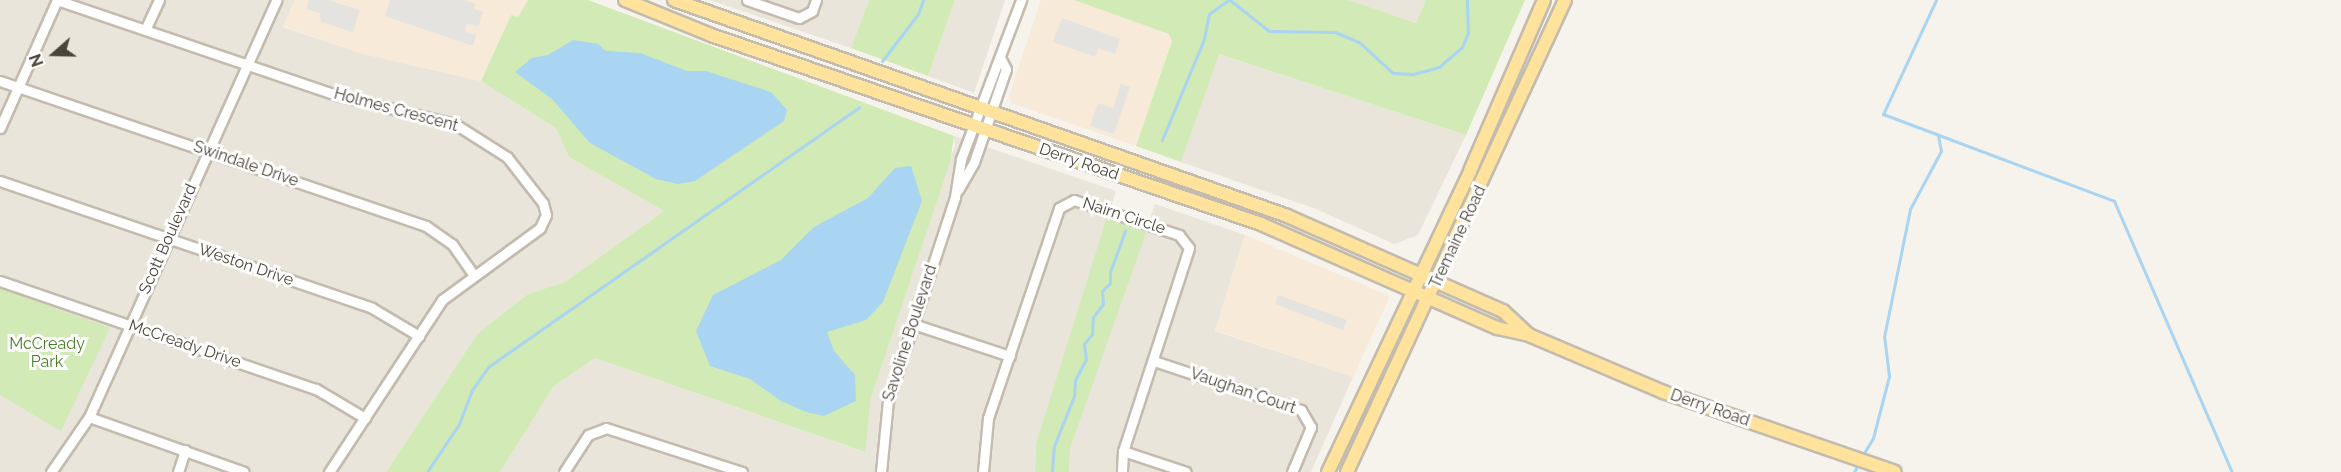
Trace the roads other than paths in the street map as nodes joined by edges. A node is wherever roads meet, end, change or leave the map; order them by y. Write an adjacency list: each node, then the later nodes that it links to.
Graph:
1 (57, 0): 11 (street, Holmes Crescent); 14 (street)
2 (159, 0): 11 (street)
3 (276, 0): 12 (street, Scott Boulevard)
4 (625, 0): 16 (main road, Derry Road)
5 (674, 0): 15 (main road, Derry Road)
6 (747, 0): 7 (street)
7 (816, 0)
8 (1021, 0): 15 (street, Savoline Boulevard)
9 (1544, 0): 22 (main road, Tremaine Road)
10 (1565, 0): 24 (main road, Tremaine Road)
11 (145, 30): 12 (street, Holmes Crescent)
12 (247, 64): 18 (street, Scott Boulevard); 21 (street, Holmes Crescent)
13 (0, 81): 14 (street, Swindale Drive)
14 (18, 87): 17 (street); 18 (street, Swindale Drive)
15 (986, 109): 16 (street, Savoline Boulevard); 22 (main road, Derry Road)
16 (979, 127): 25 (main road, Derry Road); 27 (street, Savoline Boulevard)
17 (0, 128)
18 (207, 151): 20 (street, Scott Boulevard); 21 (street, Swindale Drive)
19 (0, 181): 20 (street, Weston Drive)
20 (169, 239): 28 (street, Scott Boulevard); 30 (street, Weston Drive)
21 (473, 274): 30 (street, Holmes Crescent)
22 (1422, 274): 24 (main road, Derry Road); 25 (main road, Tremaine Road)
23 (0, 281): 28 (street, McCready Drive)
24 (1437, 281): 26 (main road, Tremaine Road); 29 (main road, Derry Road)
25 (1415, 290): 26 (main road, Derry Road); 48 (main road, Tremaine Road)
26 (1430, 297): 29 (main road, Derry Road); 49 (main road, Tremaine Road)
27 (913, 324): 31 (street); 43 (street, Savoline Boulevard)
28 (130, 325): 33 (street, Scott Boulevard); 34 (street, McCready Drive)
29 (1529, 335): 50 (main road, Derry Road)
30 (419, 336): 34 (street, Holmes Crescent)
31 (1010, 356): 32 (street, Nairn Circle); 44 (street, Nairn Circle)
32 (1154, 361): 36 (street, Nairn Circle); 47 (street, Vaughan Court)
33 (89, 417): 35 (street); 37 (street, Scott Boulevard)
34 (364, 418): 40 (street, Holmes Crescent)
35 (185, 450): 38 (street); 39 (street)
36 (1123, 451): 45 (street, Nairn Circle); 46 (street)
37 (51, 472)
38 (178, 472)
39 (244, 472)
40 (329, 472)
41 (564, 472): 42 (street)
42 (742, 472)
43 (881, 472)
44 (983, 472)
45 (1122, 472)
46 (1186, 472)
47 (1292, 472)
48 (1328, 472)
49 (1347, 472)
50 (1895, 472)

